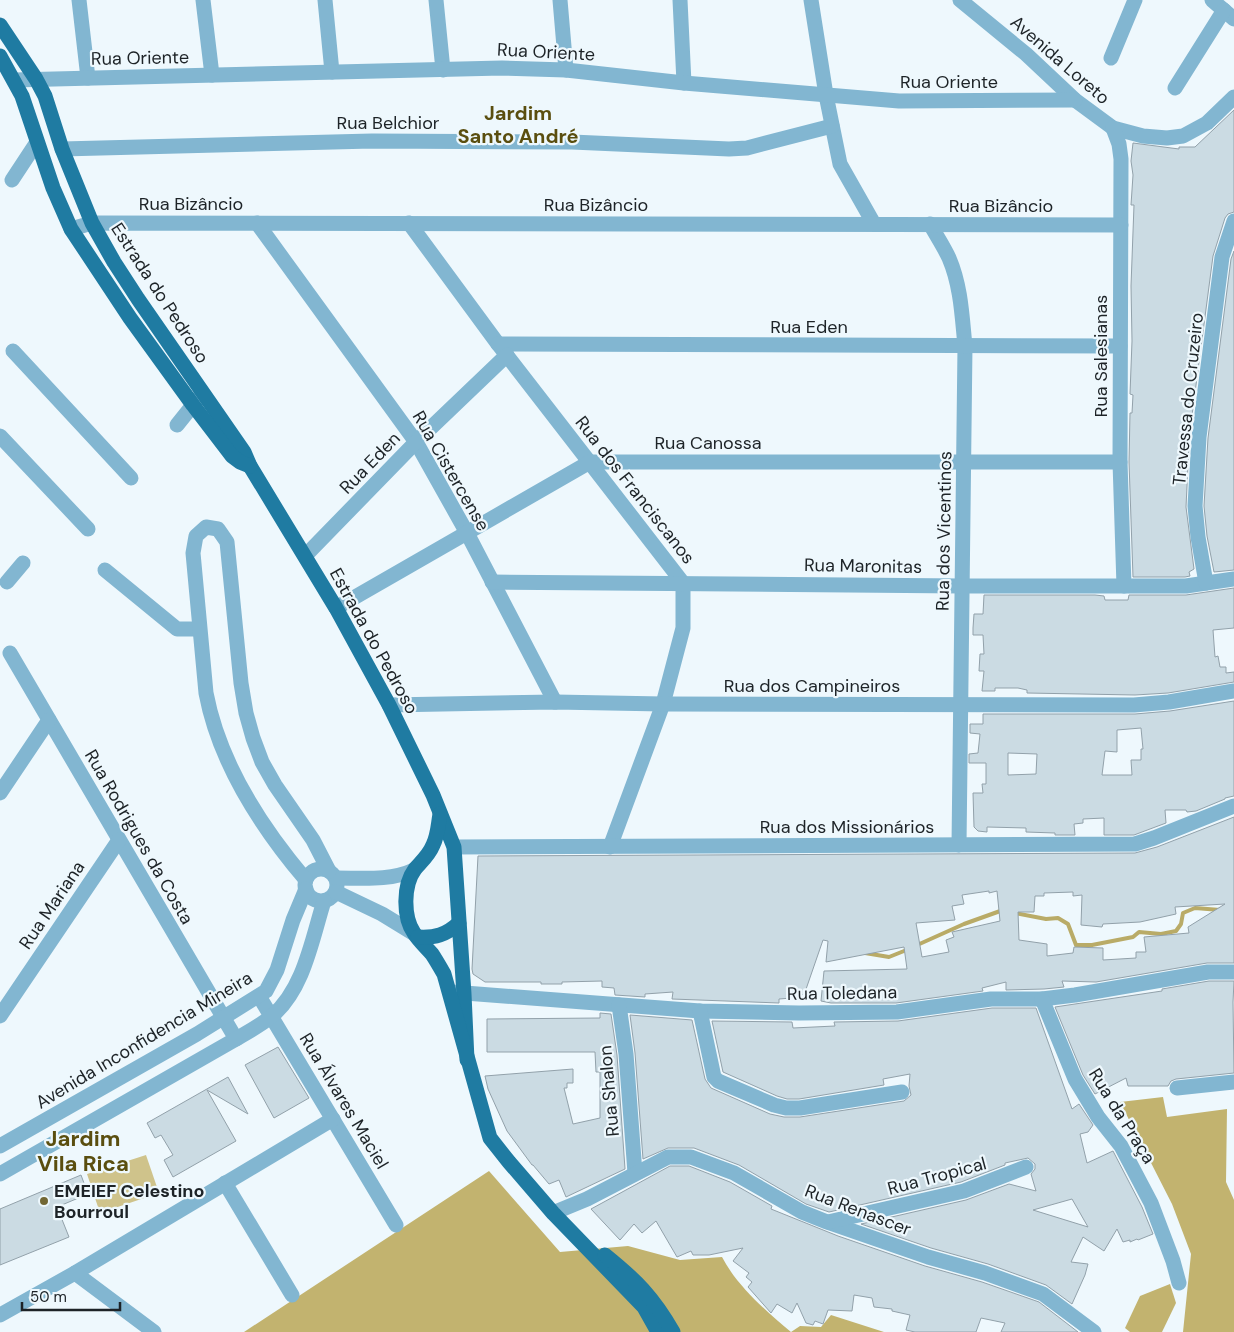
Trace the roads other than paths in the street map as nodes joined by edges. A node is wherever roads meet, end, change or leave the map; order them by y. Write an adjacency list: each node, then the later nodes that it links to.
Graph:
1 (79, 0): 19 (street)
2 (203, 0): 18 (street)
3 (325, 0): 17 (street)
4 (436, 0): 15 (street)
5 (560, 0): 16 (street)
6 (680, 0): 22 (street)
7 (811, 0): 24 (street)
8 (960, 0): 26 (street, Avenida Loreto)
9 (1135, 0): 14 (street)
10 (1212, 0): 11 (street)
11 (1229, 15): 23 (street)
12 (0, 25): 20 (main road, Estrada do Pedroso)
13 (0, 56): 21 (main road, Estrada do Pedroso)
14 (1111, 58)
15 (443, 70): 16 (street, Rua Oriente); 17 (street, Rua Oriente)
16 (566, 70): 22 (street, Rua Oriente)
17 (332, 72): 18 (street, Rua Oriente)
18 (212, 75): 19 (street, Rua Oriente)
19 (88, 78): 20 (street, Rua Oriente)
20 (36, 79): 21 (street, Rua Oriente); 30 (main road, Estrada do Pedroso)
21 (14, 80): 29 (main road, Estrada do Pedroso)
22 (684, 83): 24 (street, Rua Oriente)
23 (1175, 88)
24 (826, 95): 26 (street, Rua Oriente); 27 (street)
25 (1234, 97): 28 (street)
26 (1074, 100): 28 (street, Avenida Loreto)
27 (832, 126): 30 (street, Rua Belchior); 36 (street)
28 (1113, 128): 38 (street, Rua Salesianas)
29 (37, 142): 31 (street); 39 (main road, Estrada do Pedroso)
30 (62, 149): 33 (main road, Estrada do Pedroso)
31 (12, 180)
32 (1234, 220): 63 (street, Travessa do Cruzeiro)
33 (92, 223): 34 (street, Rua Bizâncio); 39 (street, Rua Bizâncio); 44 (main road, Estrada do Pedroso)
34 (257, 223): 35 (street, Rua Bizâncio); 48 (street, Rua Cistercense)
35 (409, 223): 36 (street, Rua Bizâncio); 42 (street, Rua dos Franciscanos)
36 (874, 224): 37 (street, Rua Bizâncio)
37 (930, 224): 38 (street, Rua Bizâncio); 40 (street, Rua dos Vicentinos)
38 (1121, 225): 41 (street, Rua Salesianas)
39 (71, 229): 45 (main road, Estrada do Pedroso)
40 (965, 346): 41 (street, Rua Eden); 42 (street, Rua Eden); 49 (street, Rua dos Vicentinos)
41 (1120, 346): 51 (street, Rua Salesianas)
42 (503, 350): 48 (street, Rua Eden); 50 (street, Rua dos Franciscanos)
43 (13, 351): 53 (street)
44 (204, 392): 45 (street); 52 (main road, Estrada do Pedroso)
45 (193, 405): 46 (street); 52 (main road, Estrada do Pedroso)
46 (176, 425)
47 (0, 436): 54 (street)
48 (416, 442): 55 (street, Rua Cistercense); 56 (street, Rua Eden)
49 (964, 461): 50 (street, Rua Canossa); 51 (street, Rua Canossa); 64 (street, Rua dos Vicentinos)
50 (590, 462): 55 (street, Rua Canossa); 62 (street, Rua dos Franciscanos)
51 (1120, 462): 65 (street, Rua Salesianas)
52 (250, 466): 56 (main road, Estrada do Pedroso)
53 (131, 478)
54 (88, 529)
55 (467, 533): 61 (street, Rua Cistercense); 66 (street, Rua Canossa)
56 (305, 556): 66 (main road, Estrada do Pedroso)
57 (23, 563): 60 (street)
58 (105, 570): 67 (street)
59 (1234, 579): 63 (street, Rua Maronitas)
60 (7, 582)
61 (492, 582): 62 (street, Rua Maronitas); 70 (street, Rua Cistercense)
62 (683, 583): 64 (street, Rua Maronitas); 71 (street, Rua dos Franciscanos)
63 (1206, 583): 65 (street, Rua Maronitas)
64 (962, 586): 65 (street, Rua Maronitas); 73 (street, Rua dos Vicentinos)
65 (1124, 586)
66 (336, 608): 72 (main road, Estrada do Pedroso)
67 (199, 629): 83 (street); 84 (street)
68 (10, 653): 74 (street, Rua Rodrigues da Costa)
69 (1234, 691): 73 (street, Rua dos Campineiros)
70 (555, 702): 71 (street, Rua dos Campineiros); 72 (street, Rua dos Campineiros)
71 (663, 704): 73 (street, Rua dos Campineiros); 81 (street, Rua dos Franciscanos)
72 (389, 705): 77 (main road, Estrada do Pedroso)
73 (961, 705): 79 (street, Rua dos Vicentinos)
74 (49, 720): 75 (street); 78 (street, Rua Rodrigues da Costa)
75 (0, 792)
76 (1234, 806): 79 (street, Rua dos Missionários)
77 (440, 813): 80 (main road, Estrada do Pedroso); 82 (main road, Estrada do Pedroso)
78 (119, 840): 93 (street, Rua Mariana); 95 (street, Rua Rodrigues da Costa)
79 (959, 845): 81 (street, Rua dos Missionários)
80 (454, 847): 81 (street, Rua dos Missionários); 82 (main road); 85 (main road, Estrada do Pedroso)
81 (610, 847)
82 (419, 866): 84 (street); 86 (main road, Estrada do Pedroso)
83 (306, 885): 84 (street); 84 (street); 89 (street, Avenida Inconfidencia Mineira)
84 (331, 886): 86 (street); 94 (street)
85 (459, 923): 86 (main road); 88 (main road, Estrada do Pedroso)
86 (416, 935): 88 (main road, Estrada do Pedroso)
87 (1234, 972): 90 (street, Rua Toledana)
88 (457, 993): 91 (street, Rua Toledana); 106 (main road, Estrada do Pedroso)
89 (259, 996): 94 (street, Rua Álvares Maciel); 95 (street, Avenida Inconfidencia Mineira)
90 (1042, 999): 92 (street, Rua Toledana); 110 (street, Rua da Praça)
91 (619, 1005): 92 (street, Rua Toledana); 103 (street, Rua Shalon)
92 (700, 1011): 99 (street)
93 (0, 1016)
94 (272, 1016): 96 (street); 100 (street, Rua Álvares Maciel)
95 (224, 1018): 96 (street, Rua Rodrigues da Costa); 101 (street, Avenida Inconfidencia Mineira)
96 (236, 1040): 104 (street)
97 (1234, 1082): 98 (street)
98 (1177, 1088)
99 (902, 1092)
100 (333, 1119): 105 (street); 108 (street, Rua Álvares Maciel)
101 (0, 1146)
102 (1026, 1168): 107 (street, Rua Tropical)
103 (636, 1173): 106 (street, Rua Renascer); 107 (street, Rua Renascer)
104 (0, 1174)
105 (225, 1183): 109 (street); 111 (street)
106 (553, 1214): 114 (main road, Estrada do Pedroso); 115 (main road, Estrada do Pedroso)
107 (827, 1222): 116 (street, Rua Renascer)
108 (396, 1225)
109 (75, 1273): 112 (street); 113 (street)
110 (1179, 1283)
111 (292, 1295)
112 (0, 1315)
113 (154, 1332)
114 (658, 1332)
115 (673, 1332)
116 (1094, 1332)

